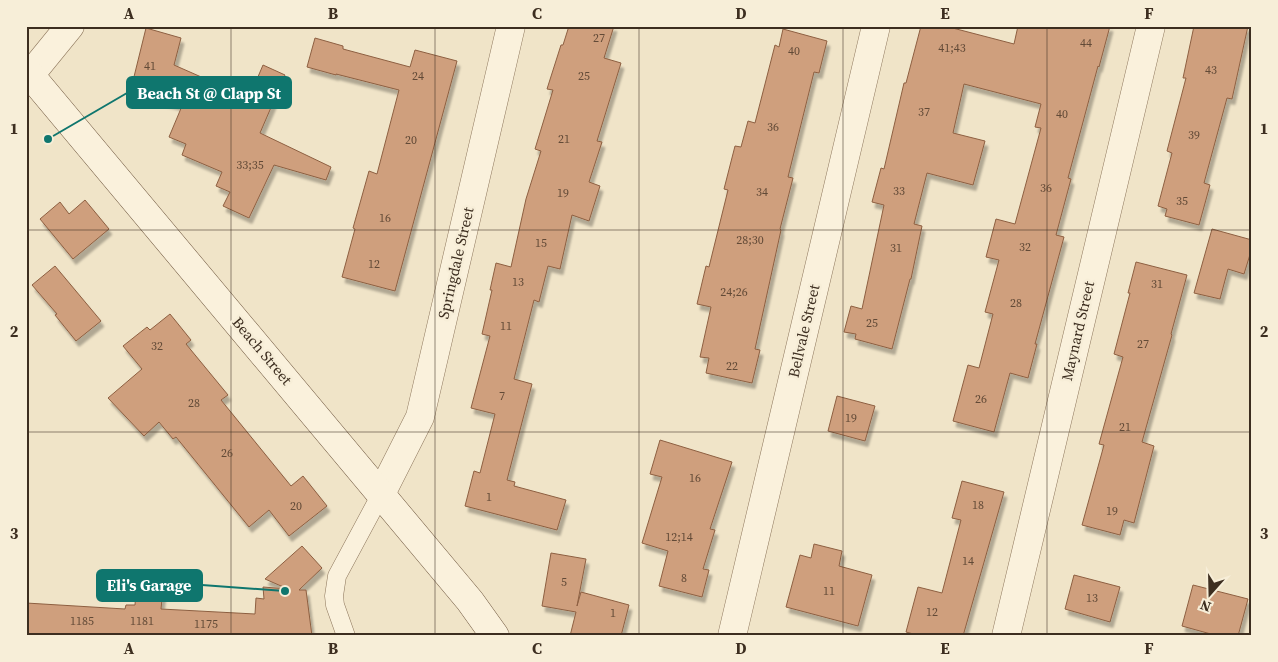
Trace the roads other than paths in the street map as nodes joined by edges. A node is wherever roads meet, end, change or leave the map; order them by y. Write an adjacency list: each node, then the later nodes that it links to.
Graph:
1 (70, 26): 5 (street)
2 (511, 26): 6 (street, Springdale Street)
3 (876, 26): 9 (street, Bellvale Street)
4 (1151, 26): 10 (street, Maynard Street)
5 (28, 75): 6 (street, Beach Street)
6 (381, 494): 7 (lane); 8 (street, Beach Street)
7 (346, 636)
8 (494, 636)
9 (732, 636)
10 (1006, 636)

